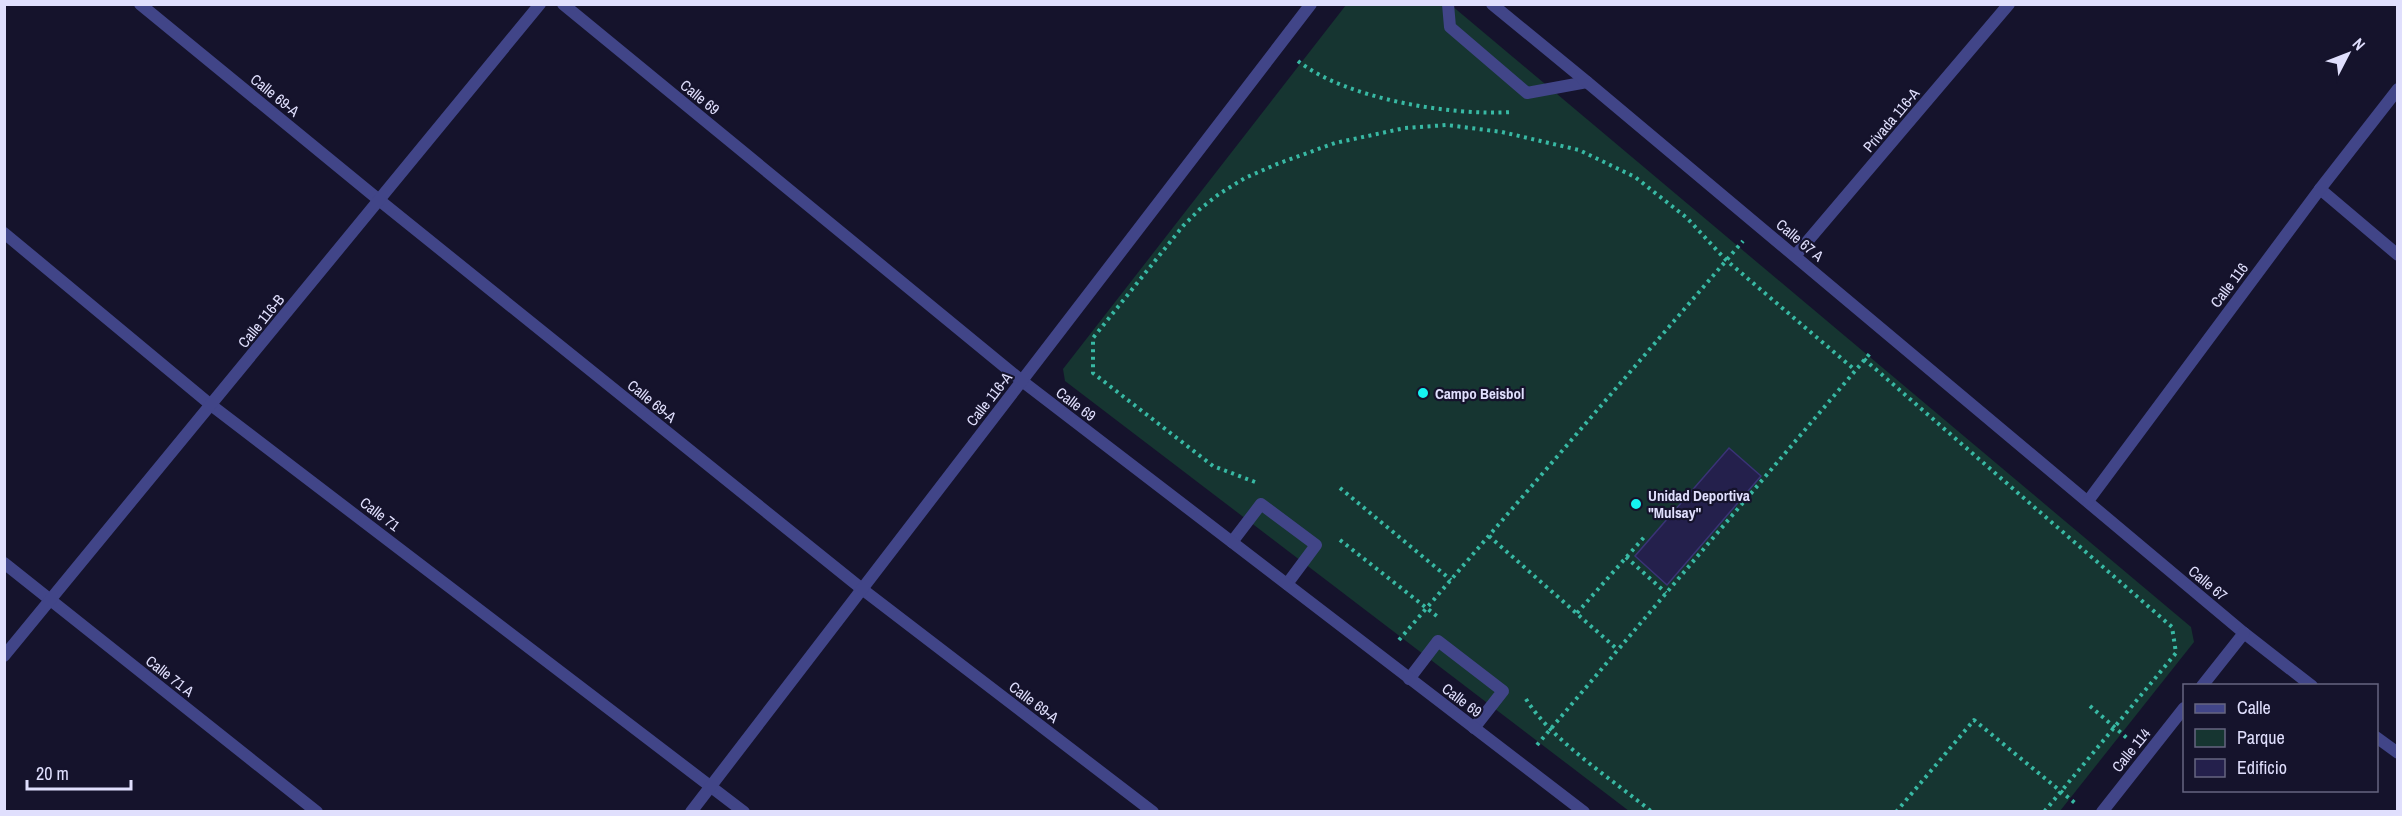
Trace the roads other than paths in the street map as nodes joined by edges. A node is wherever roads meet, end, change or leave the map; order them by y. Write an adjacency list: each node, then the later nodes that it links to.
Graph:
1 (140, 4): 11 (street, Calle 69-A)
2 (540, 4): 11 (street, Calle 116-B)
3 (563, 4): 15 (street, Calle 69)
4 (1311, 4): 15 (street, Calle 116-A)
5 (1448, 4): 8 (street)
6 (1492, 4): 8 (street, Calle 67 A)
7 (2009, 4): 14 (street, Privada 116-A)
8 (1587, 82): 14 (street, Calle 67 A)
9 (2397, 89): 10 (street, Calle 116)
10 (2320, 189): 13 (street); 17 (street, Calle 116)
11 (379, 200): 16 (street, Calle 116-B); 21 (street, Calle 69-A)
12 (4, 233): 16 (street, Calle 71)
13 (2397, 255)
14 (1796, 256): 17 (street, Calle 67 A)
15 (1022, 381): 18 (street, Calle 69); 21 (street, Calle 116-A)
16 (211, 405): 22 (street, Calle 116-B); 32 (street, Calle 71)
17 (2088, 501): 23 (street, Calle 67)
18 (1232, 542): 20 (street, Calle 69); 20 (street)
19 (4, 563): 22 (street, Calle 71 A)
20 (1287, 584): 25 (street, Calle 69)
21 (862, 589): 32 (street, Calle 116-A); 36 (street, Calle 69-A)
22 (50, 601): 24 (street, Calle 116-B); 33 (street, Calle 71 A)
23 (2244, 633): 26 (street); 27 (street, Calle 67)
24 (4, 656)
25 (1410, 678): 29 (street, Calle 69); 29 (street)
26 (2204, 684)
27 (2309, 684)
28 (2183, 709): 38 (street, Calle 114)
29 (1474, 728): 37 (street, Calle 69)
30 (2378, 739): 31 (street)
31 (2397, 753)
32 (711, 786): 34 (street, Calle 116-A); 35 (street, Calle 71)
33 (317, 812)
34 (691, 812)
35 (744, 812)
36 (1153, 812)
37 (1584, 812)
38 (2102, 812)

